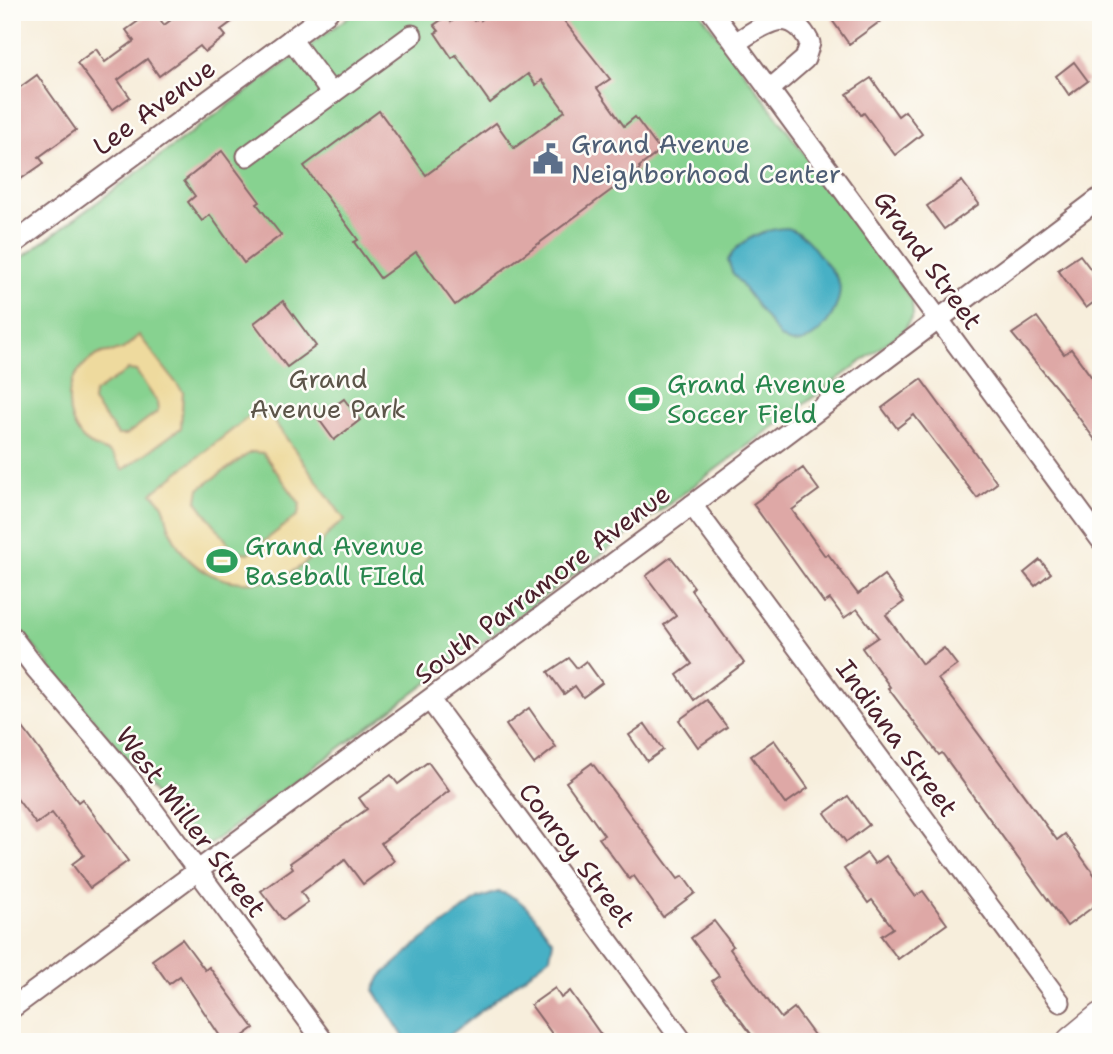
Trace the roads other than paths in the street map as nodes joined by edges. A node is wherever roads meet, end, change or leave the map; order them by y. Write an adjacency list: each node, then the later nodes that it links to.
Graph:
1 (712, 12): 5 (street, Grand Street)
2 (324, 13): 4 (street, Lee Avenue)
3 (412, 35): 7 (street)
4 (291, 39): 7 (street); 10 (street, Lee Avenue)
5 (735, 43): 6 (street, Grand Street); 6 (street)
6 (769, 90): 11 (street, Grand Street)
7 (332, 94): 8 (street)
8 (247, 156)
9 (1101, 197): 11 (street, South Parramore Avenue)
10 (12, 245)
11 (938, 318): 12 (street, South Parramore Avenue); 13 (street, Grand Street)
12 (692, 505): 15 (street, South Parramore Avenue); 17 (street, Indiana Street)
13 (1101, 540)
14 (12, 637): 16 (street, West Miller Street)
15 (430, 700): 16 (street, South Parramore Avenue); 21 (street, Conroy Street)
16 (198, 872): 18 (street, South Parramore Avenue); 20 (street, West Miller Street)
17 (1060, 1002)
18 (12, 1008)
19 (1101, 1018): 22 (highway)
20 (324, 1042)
21 (683, 1042)
22 (1072, 1042)

